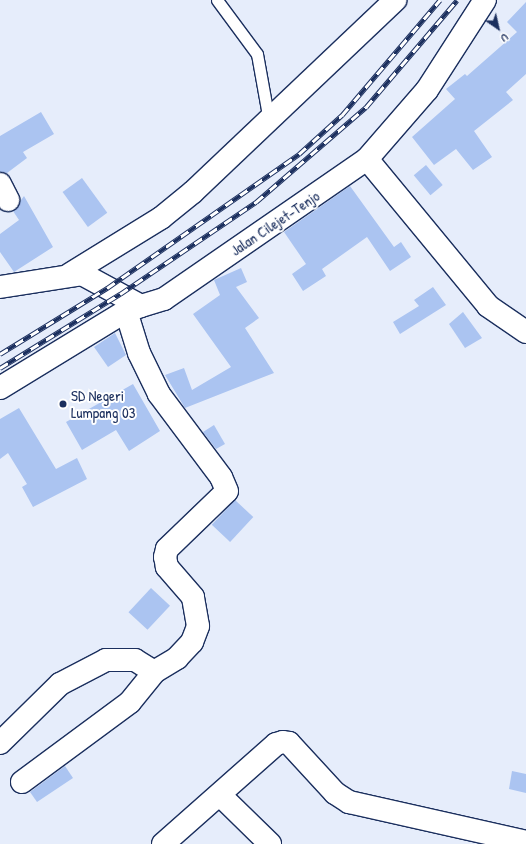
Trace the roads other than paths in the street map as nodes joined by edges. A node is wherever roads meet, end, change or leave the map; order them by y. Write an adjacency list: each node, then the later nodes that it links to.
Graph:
1 (217, 0): 4 (lane)
2 (395, 0): 4 (street)
3 (485, 0): 5 (street, Jalan Cilejet–Tenjo)
4 (269, 123): 6 (street)
5 (367, 159): 8 (street, Jalan Cilejet–Tenjo); 9 (street)
6 (70, 274): 7 (street); 8 (street)
7 (0, 287)
8 (134, 309): 10 (street, Jalan Cilejet–Tenjo); 11 (street)
9 (526, 332)
10 (0, 388)
11 (154, 672): 12 (street); 13 (street)
12 (0, 743)
13 (22, 782)
14 (220, 795): 15 (street); 16 (street); 17 (street)
15 (526, 842)
16 (164, 844)
17 (270, 844)

